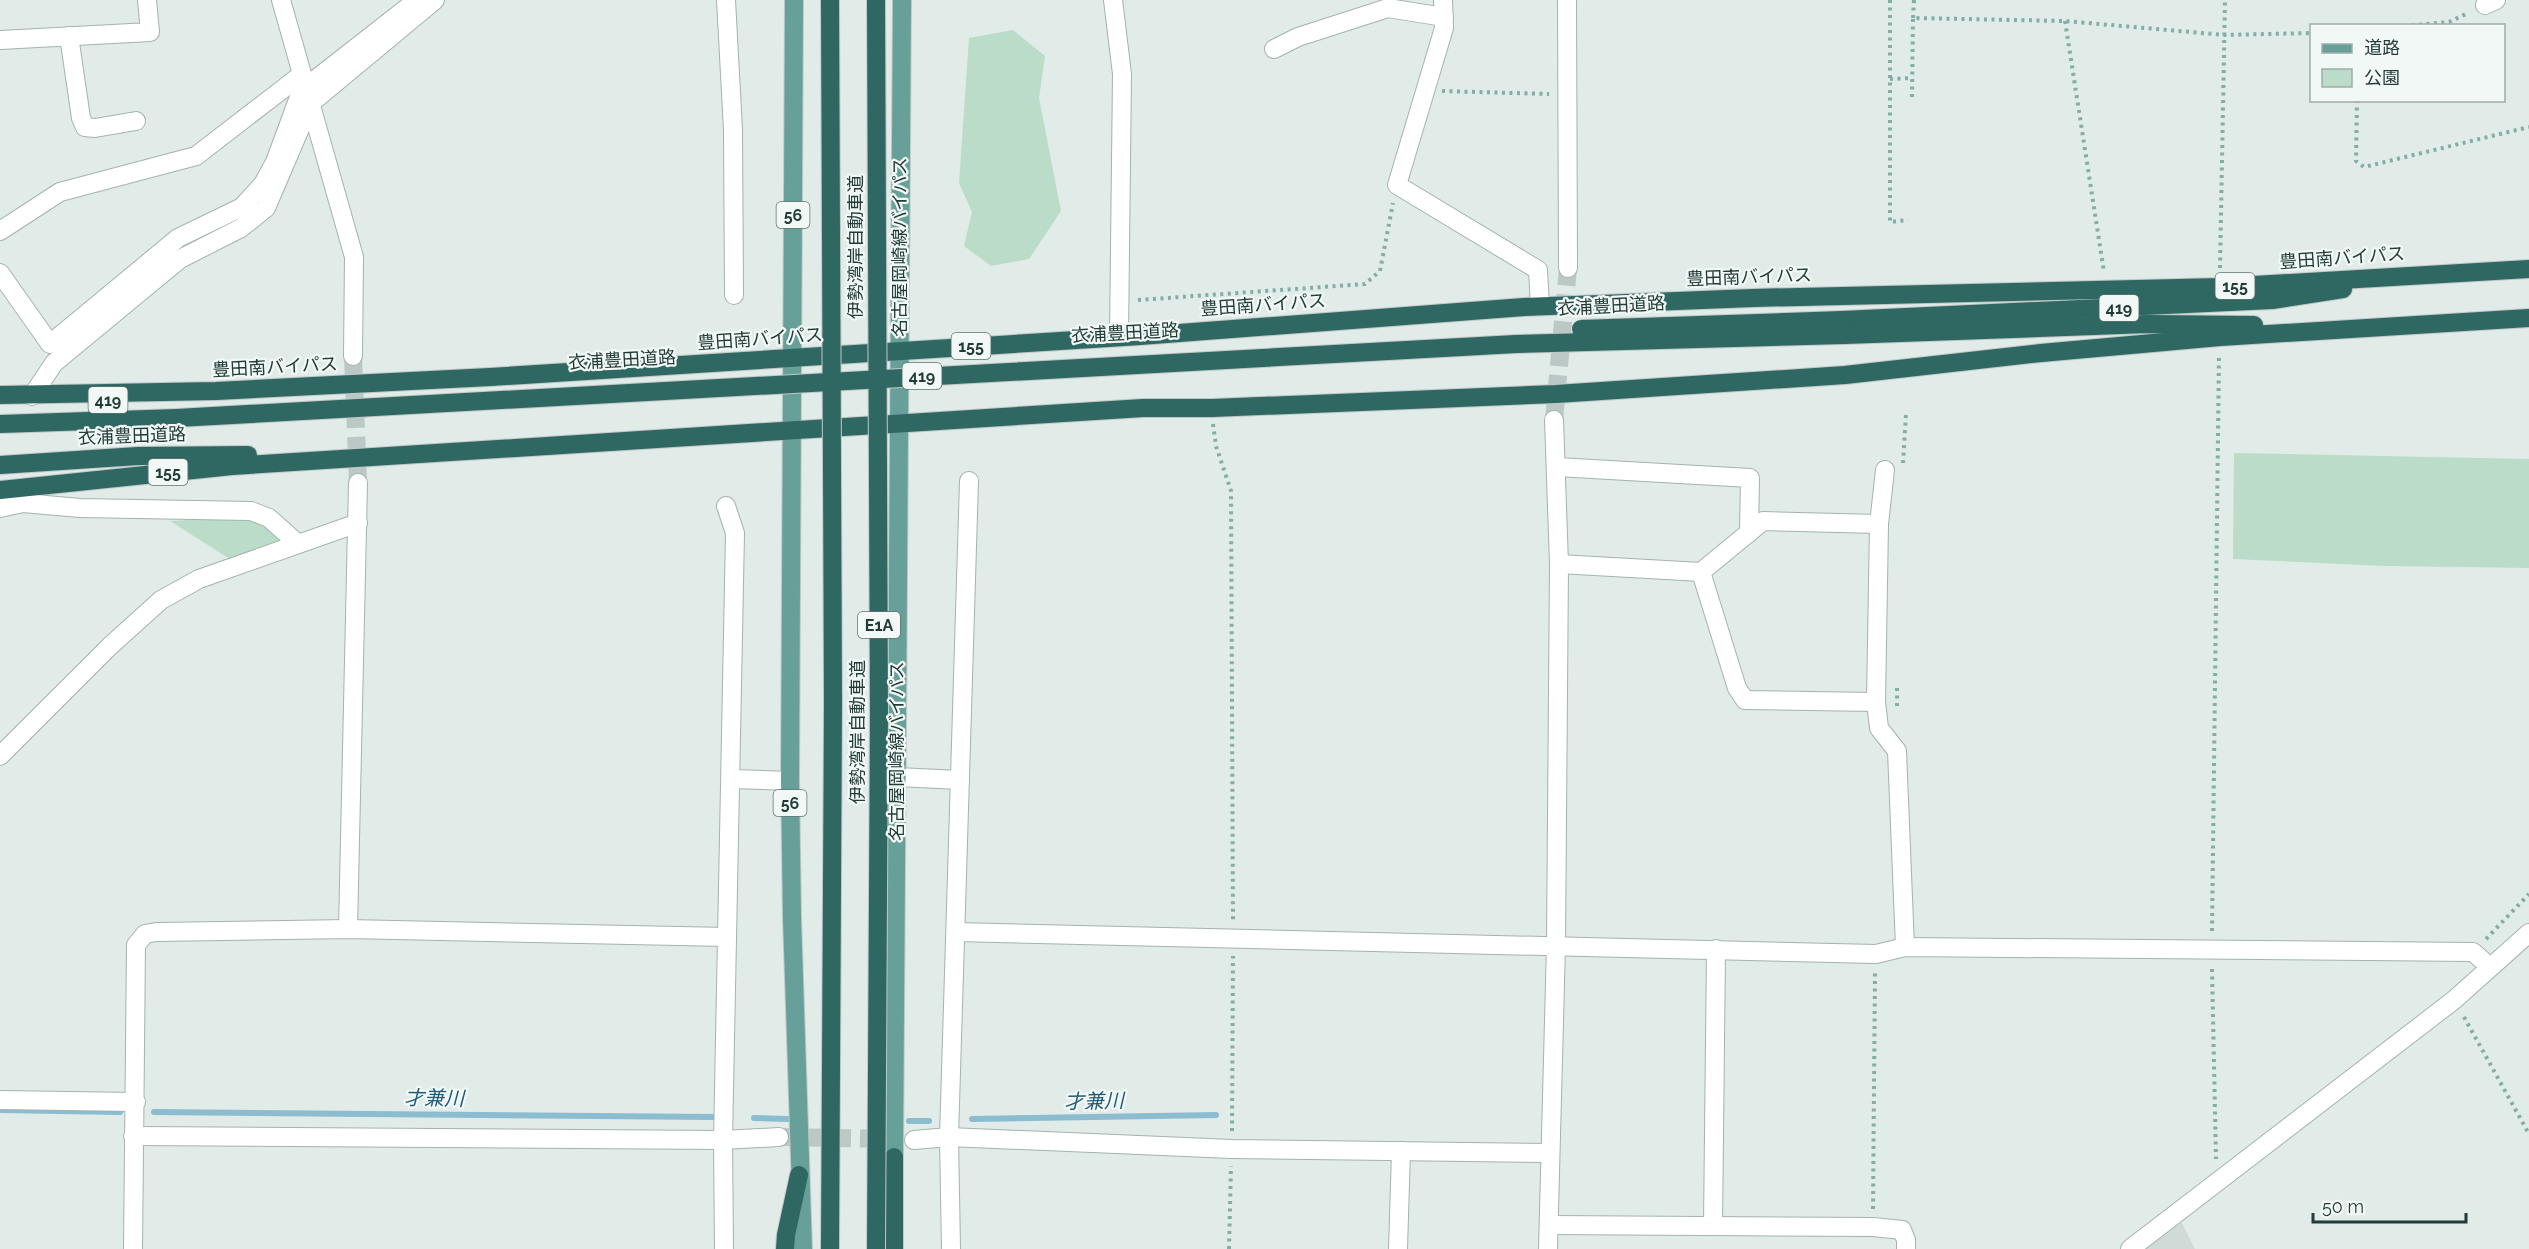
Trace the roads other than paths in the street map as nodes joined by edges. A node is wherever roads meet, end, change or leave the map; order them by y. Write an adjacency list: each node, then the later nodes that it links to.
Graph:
1 (147, 0): 13 (street)
2 (281, 0): 16 (street)
3 (417, 0): 16 (street)
4 (435, 0): 16 (street)
5 (726, 0): 23 (street)
6 (794, 0): 31 (main road, 56)
7 (830, 0): 87 (highway, 伊勢湾岸自動車道 / E1A, bridge)
8 (876, 0): 88 (highway, 伊勢湾岸自動車道 / E1A, bridge)
9 (902, 0): 29 (main road, 名古屋岡崎線バイパス)
10 (1113, 0): 28 (street)
11 (1567, 0): 19 (street)
12 (1444, 9): 15 (street); 24 (street)
13 (69, 36): 14 (street); 17 (street)
14 (0, 40)
15 (1274, 49)
16 (306, 89): 18 (street); 21 (street); 30 (street); 34 (street)
17 (136, 121)
18 (0, 231)
19 (1568, 268)
20 (2529, 268): 22 (highway, 豊田南バイパス / 155)
21 (0, 273)
22 (2394, 276): 24 (highway, 豊田南バイパス / 155); 26 (highway, 衣浦豊田道路 / 419)
23 (734, 295)
24 (1540, 306): 28 (highway, 豊田南バイパス / 155)
25 (2529, 318): 27 (highway, 155)
26 (1843, 328): 27 (highway, 衣浦豊田道路 / 419); 36 (highway, 衣浦豊田道路 / 419, bridge); 39 (highway, 衣浦豊田道路 / 419, bridge)
27 (2322, 330): 38 (highway, 155)
28 (1119, 337): 29 (highway, 豊田南バイパス / 155)
29 (900, 351): 31 (highway, 豊田南バイパス / 155); 38 (main road, 名古屋岡崎線バイパス)
30 (353, 356)
31 (792, 358): 32 (highway, 豊田南バイパス / 155); 40 (main road, 56)
32 (216, 391): 34 (highway, 豊田南バイパス / 155); 35 (highway, 衣浦豊田道路 / 419)
33 (0, 395): 34 (highway, 豊田南バイパス / 155)
34 (32, 396)
35 (0, 408)
36 (0, 413)
37 (1554, 420): 43 (street)
38 (899, 423): 40 (highway, 155); 58 (main road, 名古屋岡崎線バイパス)
39 (0, 424)
40 (792, 430): 41 (highway, 155); 61 (main road, 56)
41 (337, 459): 42 (highway, 衣浦豊田道路); 47 (highway, 155)
42 (0, 465)
43 (1557, 467): 52 (street); 54 (street)
44 (1894, 471): 51 (street)
45 (969, 482): 60 (street)
46 (358, 483): 50 (street)
47 (0, 490)
48 (726, 507): 59 (street)
49 (0, 508): 53 (street)
50 (358, 524): 53 (street); 62 (street)
51 (1879, 524): 52 (street); 56 (street)
52 (1749, 533): 55 (street)
53 (297, 543): 57 (street)
54 (1559, 564): 55 (street); 66 (street)
55 (1701, 572): 56 (street)
56 (1876, 702): 67 (street)
57 (0, 756)
58 (897, 777): 60 (street); 79 (main road, 名古屋岡崎線バイパス)
59 (732, 779): 61 (street); 65 (street)
60 (960, 780): 63 (street)
61 (790, 781): 80 (main road, 56)
62 (348, 929): 65 (street); 71 (street)
63 (956, 932): 66 (street); 74 (street)
64 (2529, 933): 69 (street)
65 (727, 938): 75 (street)
66 (1556, 945): 68 (street); 78 (street)
67 (1905, 947): 68 (street); 69 (street)
68 (1716, 949): 82 (street)
69 (2490, 968): 95 (street)
70 (0, 1100): 71 (street)
71 (136, 1102): 72 (street)
72 (133, 1136): 75 (street); 83 (street)
73 (779, 1137): 75 (street)
74 (949, 1137): 76 (street); 77 (street); 91 (street)
75 (723, 1140): 84 (street)
76 (914, 1140)
77 (1401, 1150): 78 (street); 92 (street)
78 (1550, 1153): 81 (street)
79 (894, 1156): 89 (main road, 名古屋岡崎線バイパス); 90 (highway)
80 (799, 1175): 85 (highway); 86 (main road, 56)
81 (1548, 1225): 82 (street); 93 (street)
82 (1713, 1226): 94 (street)
83 (133, 1249)
84 (724, 1249)
85 (785, 1249)
86 (803, 1249)
87 (830, 1249)
88 (876, 1249)
89 (885, 1249)
90 (894, 1249)
91 (951, 1249)
92 (1398, 1249)
93 (1548, 1249)
94 (1906, 1249)
95 (2130, 1249)

